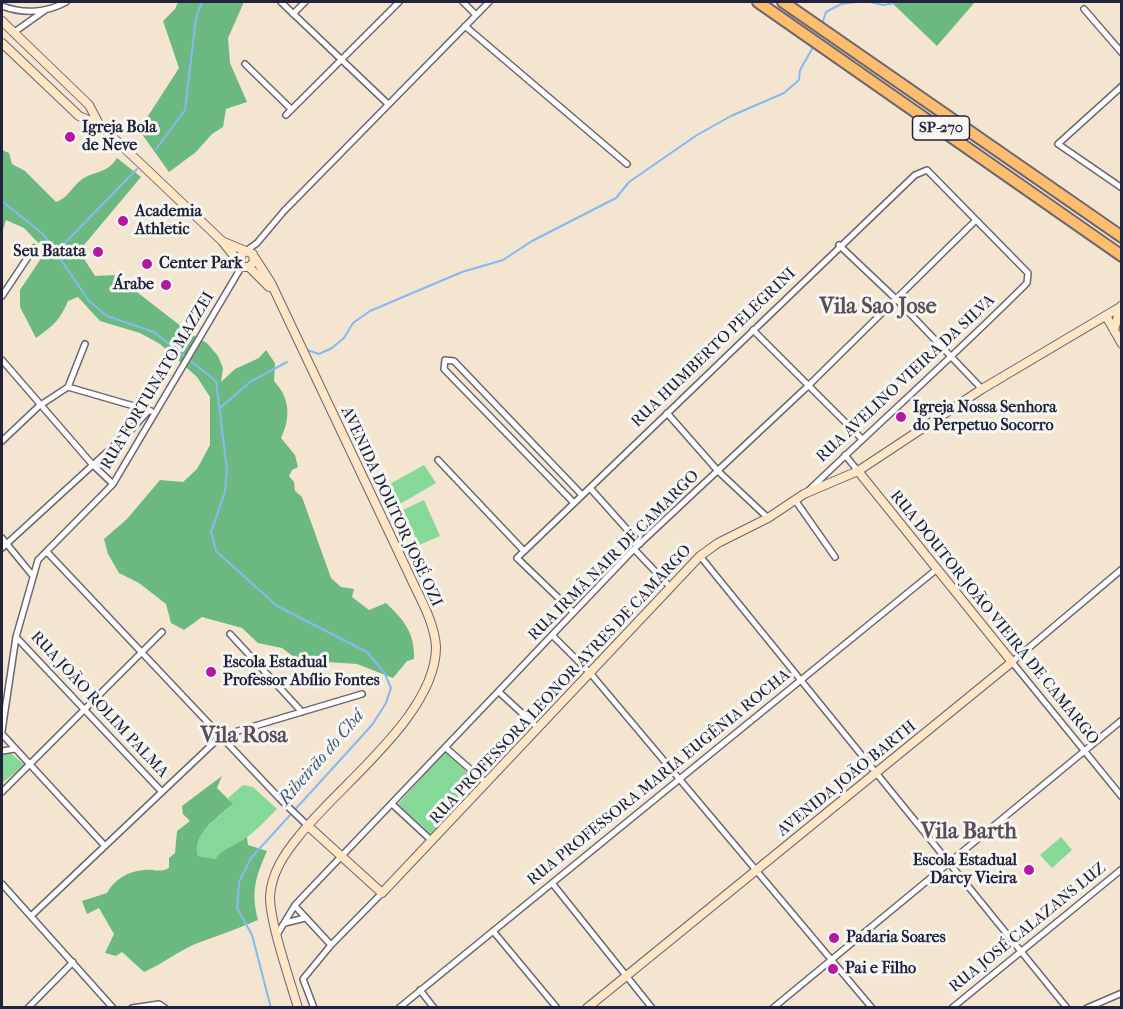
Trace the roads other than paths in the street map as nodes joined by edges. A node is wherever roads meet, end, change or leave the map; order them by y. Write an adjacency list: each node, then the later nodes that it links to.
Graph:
1 (66, 2): 10 (street)
2 (281, 2): 12 (street)
3 (305, 2): 12 (street)
4 (399, 2): 19 (street)
5 (463, 2): 13 (street)
6 (489, 2): 13 (street)
7 (758, 2): 35 (highway, SP-270)
8 (783, 2): 29 (highway, SP-270)
9 (2, 6): 10 (street)
10 (48, 9): 16 (street)
11 (1084, 9): 18 (street)
12 (293, 14): 19 (street)
13 (476, 15): 15 (street)
14 (2, 21): 16 (main road)
15 (465, 26): 22 (street); 26 (street)
16 (13, 33): 25 (main road)
17 (2, 43): 25 (main road)
18 (1122, 52)
19 (342, 58): 22 (street); 23 (street)
20 (245, 64): 23 (street)
21 (1122, 86): 27 (street)
22 (388, 104): 31 (street)
23 (291, 109): 24 (street)
24 (286, 115)
25 (99, 124): 30 (main road)
26 (627, 164)
27 (1122, 188)
28 (976, 220): 32 (street, RUA HUMBERTO PELEGRINI); 40 (street, RUA IRMÃ NAIR DE CAMARGO); 48 (street, RUA AVELINO VIEIRA DA SILVA)
29 (1122, 237)
30 (222, 241): 34 (main road); 37 (main road)
31 (257, 243): 34 (street); 36 (street)
32 (839, 245): 40 (street); 44 (street, RUA HUMBERTO PELEGRINI)
33 (34, 248): 39 (street)
34 (244, 251): 36 (main road); 37 (main road)
35 (1122, 256)
36 (254, 257): 37 (main road); 38 (main road, AVENIDA DOUTOR JOSÉ OZI)
37 (243, 265): 38 (main road); 56 (street, RUA FORTUNATO MAZZEI)
38 (274, 292): 117 (main road, AVENIDA DOUTOR JOSÉ OZI)
39 (2, 296)
40 (897, 300): 48 (street); 50 (street, RUA IRMÃ NAIR DE CAMARGO)
41 (1121, 306): 42 (main road, RUA PROFESSORA LEONOR AYRES DE CAMARGO); 45 (main road)
42 (1106, 316): 43 (main road, RUA PROFESSORA LEONOR AYRES DE CAMARGO); 45 (main road)
43 (1092, 325): 45 (main road); 52 (main road, RUA PROFESSORA LEONOR AYRES DE CAMARGO)
44 (753, 330): 50 (street); 57 (street, RUA HUMBERTO PELEGRINI)
45 (1114, 330): 47 (main road)
46 (85, 344): 51 (street)
47 (1122, 344)
48 (951, 358): 52 (street); 58 (street, RUA AVELINO VIEIRA DA SILVA)
49 (2, 360): 54 (street)
50 (808, 386): 58 (street); 65 (street, RUA IRMÃ NAIR DE CAMARGO)
51 (68, 387): 54 (street); 56 (street)
52 (982, 389): 66 (main road, RUA PROFESSORA LEONOR AYRES DE CAMARGO)
53 (493, 402): 55 (street); 55 (street); 60 (street)
54 (39, 406): 59 (street); 64 (street)
55 (485, 410): 61 (street)
56 (152, 411): 64 (street); 67 (street, RUA FORTUNATO MAZZEI)
57 (667, 413): 65 (street); 68 (street, RUA HUMBERTO PELEGRINI)
58 (861, 438): 62 (street, RUA AVELINO VIEIRA DA SILVA)
59 (2, 441)
60 (536, 447): 61 (street); 70 (street)
61 (528, 455): 72 (street)
62 (845, 455): 66 (street, RUA DOUTOR JOÃO VIEIRA DE CAMARGO); 69 (street, RUA AVELINO VIEIRA DA SILVA)
63 (438, 460): 78 (street)
64 (92, 464): 67 (street); 76 (street)
65 (718, 471): 73 (street); 75 (street, RUA IRMÃ NAIR DE CAMARGO)
66 (858, 471): 69 (main road, RUA PROFESSORA LEONOR AYRES DE CAMARGO); 82 (main road, RUA DOUTOR JOÃO VIEIRA DE CAMARGO)
67 (113, 484): 79 (street, RUA FORTUNATO MAZZEI)
68 (590, 488): 70 (street, RUA HUMBERTO PELEGRINI); 75 (street)
69 (804, 494): 71 (main road, RUA PROFESSORA LEONOR AYRES DE CAMARGO)
70 (582, 495): 72 (street, RUA HUMBERTO PELEGRINI)
71 (795, 500): 73 (main road, RUA PROFESSORA LEONOR AYRES DE CAMARGO); 81 (street)
72 (574, 503): 78 (street, RUA HUMBERTO PELEGRINI)
73 (768, 518): 80 (main road, RUA PROFESSORA LEONOR AYRES DE CAMARGO)
74 (2, 538): 76 (street)
75 (640, 544): 77 (street, RUA IRMÃ NAIR DE CAMARGO)
76 (4, 546): 84 (street)
77 (634, 549): 85 (street); 86 (street, RUA IRMÃ NAIR DE CAMARGO)
78 (524, 551): 86 (street)
79 (47, 552): 84 (street, RUA FORTUNATO MAZZEI); 91 (street)
80 (700, 556): 85 (main road, RUA PROFESSORA LEONOR AYRES DE CAMARGO); 94 (street)
81 (835, 557)
82 (937, 569): 92 (main road, RUA DOUTOR JOÃO VIEIRA DE CAMARGO); 94 (street, RUA PROFESSORA MARIA EUGÊNIA ROCHA)
83 (1122, 569): 92 (street, AVENIDA JOÃO BARTH)
84 (33, 576): 90 (street, RUA FORTUNATO MAZZEI)
85 (671, 588): 93 (main road, RUA PROFESSORA LEONOR AYRES DE CAMARGO)
86 (573, 612): 89 (street, RUA IRMÃ NAIR DE CAMARGO)
87 (162, 632): 91 (street)
88 (230, 634): 100 (street)
89 (552, 635): 93 (street); 95 (street, RUA IRMÃ NAIR DE CAMARGO)
90 (16, 637): 98 (street, RUA FORTUNATO MAZZEI); 99 (street, RUA JOÃO ROLIM PALMA)
91 (142, 651): 99 (street); 104 (street)
92 (1012, 663): 108 (street, RUA DOUTOR JOÃO VIEIRA DE CAMARGO); 110 (main road, AVENIDA JOÃO BARTH)
93 (591, 674): 102 (main road, RUA PROFESSORA LEONOR AYRES DE CAMARGO); 111 (street)
94 (801, 680): 110 (street); 111 (street, RUA PROFESSORA MARIA EUGÊNIA ROCHA)
95 (499, 692): 102 (street); 105 (street, RUA IRMÃ NAIR DE CAMARGO)
96 (362, 694): 100 (street)
97 (2, 695): 98 (street)
98 (6, 705): 103 (street, RUA FORTUNATO MAZZEI)
99 (85, 711): 109 (street); 114 (street, RUA JOÃO ROLIM PALMA)
100 (302, 712): 104 (street)
101 (1122, 720): 108 (street)
102 (538, 728): 112 (main road, RUA PROFESSORA LEONOR AYRES DE CAMARGO)
103 (2, 733): 106 (street)
104 (221, 736): 114 (street); 117 (street)
105 (446, 748): 112 (street); 116 (street, RUA IRMÃ NAIR DE CAMARGO)
106 (15, 749): 107 (street); 109 (street)
107 (2, 752)
108 (1084, 752): 115 (street, RUA DOUTOR JOÃO VIEIRA DE CAMARGO); 121 (street)
109 (28, 765): 113 (street); 119 (street)
110 (875, 772): 121 (street); 123 (main road, AVENIDA JOÃO BARTH)
111 (679, 779): 123 (street); 124 (street, RUA PROFESSORA MARIA EUGÊNIA ROCHA)
112 (486, 783): 118 (main road, RUA PROFESSORA LEONOR AYRES DE CAMARGO)
113 (2, 792)
114 (162, 792): 119 (street)
115 (1122, 798)
116 (392, 804): 118 (street); 120 (street, RUA IRMÃ NAIR DE CAMARGO)
117 (307, 825): 120 (main road); 132 (main road, AVENIDA DOUTOR JOSÉ OZI)
118 (432, 841): 126 (main road, RUA PROFESSORA LEONOR AYRES DE CAMARGO)
119 (105, 846): 128 (street)
120 (341, 856): 126 (main road); 127 (street, RUA IRMÃ NAIR DE CAMARGO)
121 (949, 862): 134 (street); 135 (street)
122 (1122, 869): 134 (street, RUA JOSÉ CALAZANS LUZ)
123 (757, 871): 135 (street); 137 (main road, AVENIDA JOÃO BARTH)
124 (552, 883): 131 (street, RUA PROFESSORA MARIA EUGÊNIA ROCHA); 137 (street)
125 (2, 884): 128 (street)
126 (382, 893): 133 (street, RUA PROFESSORA LEONOR AYRES DE CAMARGO)
127 (295, 906): 129 (street); 130 (street, RUA IRMÃ NAIR DE CAMARGO)
128 (31, 916): 136 (street)
129 (306, 919): 130 (street); 133 (street)
130 (284, 924): 132 (street, RUA IRMÃ NAIR DE CAMARGO)
131 (493, 931): 138 (street, RUA PROFESSORA MARIA EUGÊNIA ROCHA); 148 (street)
132 (278, 933): 144 (main road, AVENIDA DOUTOR JOSÉ OZI)
133 (331, 945): 145 (street, RUA PROFESSORA LEONOR AYRES DE CAMARGO)
134 (1020, 950): 153 (street, RUA JOSÉ CALAZANS LUZ); 154 (street)
135 (832, 959): 151 (street); 152 (street)
136 (73, 962): 140 (street); 141 (street)
137 (627, 976): 149 (main road, AVENIDA JOÃO BARTH); 150 (street)
138 (420, 990): 146 (street, RUA PROFESSORA MARIA EUGÊNIA ROCHA); 147 (street)
139 (1122, 993): 155 (street)
140 (28, 1008)
141 (113, 1008)
142 (132, 1008): 143 (street)
143 (165, 1008)
144 (298, 1008)
145 (314, 1008)
146 (399, 1008)
147 (434, 1008)
148 (557, 1008)
149 (587, 1008)
150 (652, 1008)
151 (773, 1008)
152 (872, 1008)
153 (952, 1008)
154 (1066, 1008)
155 (1087, 1008)

